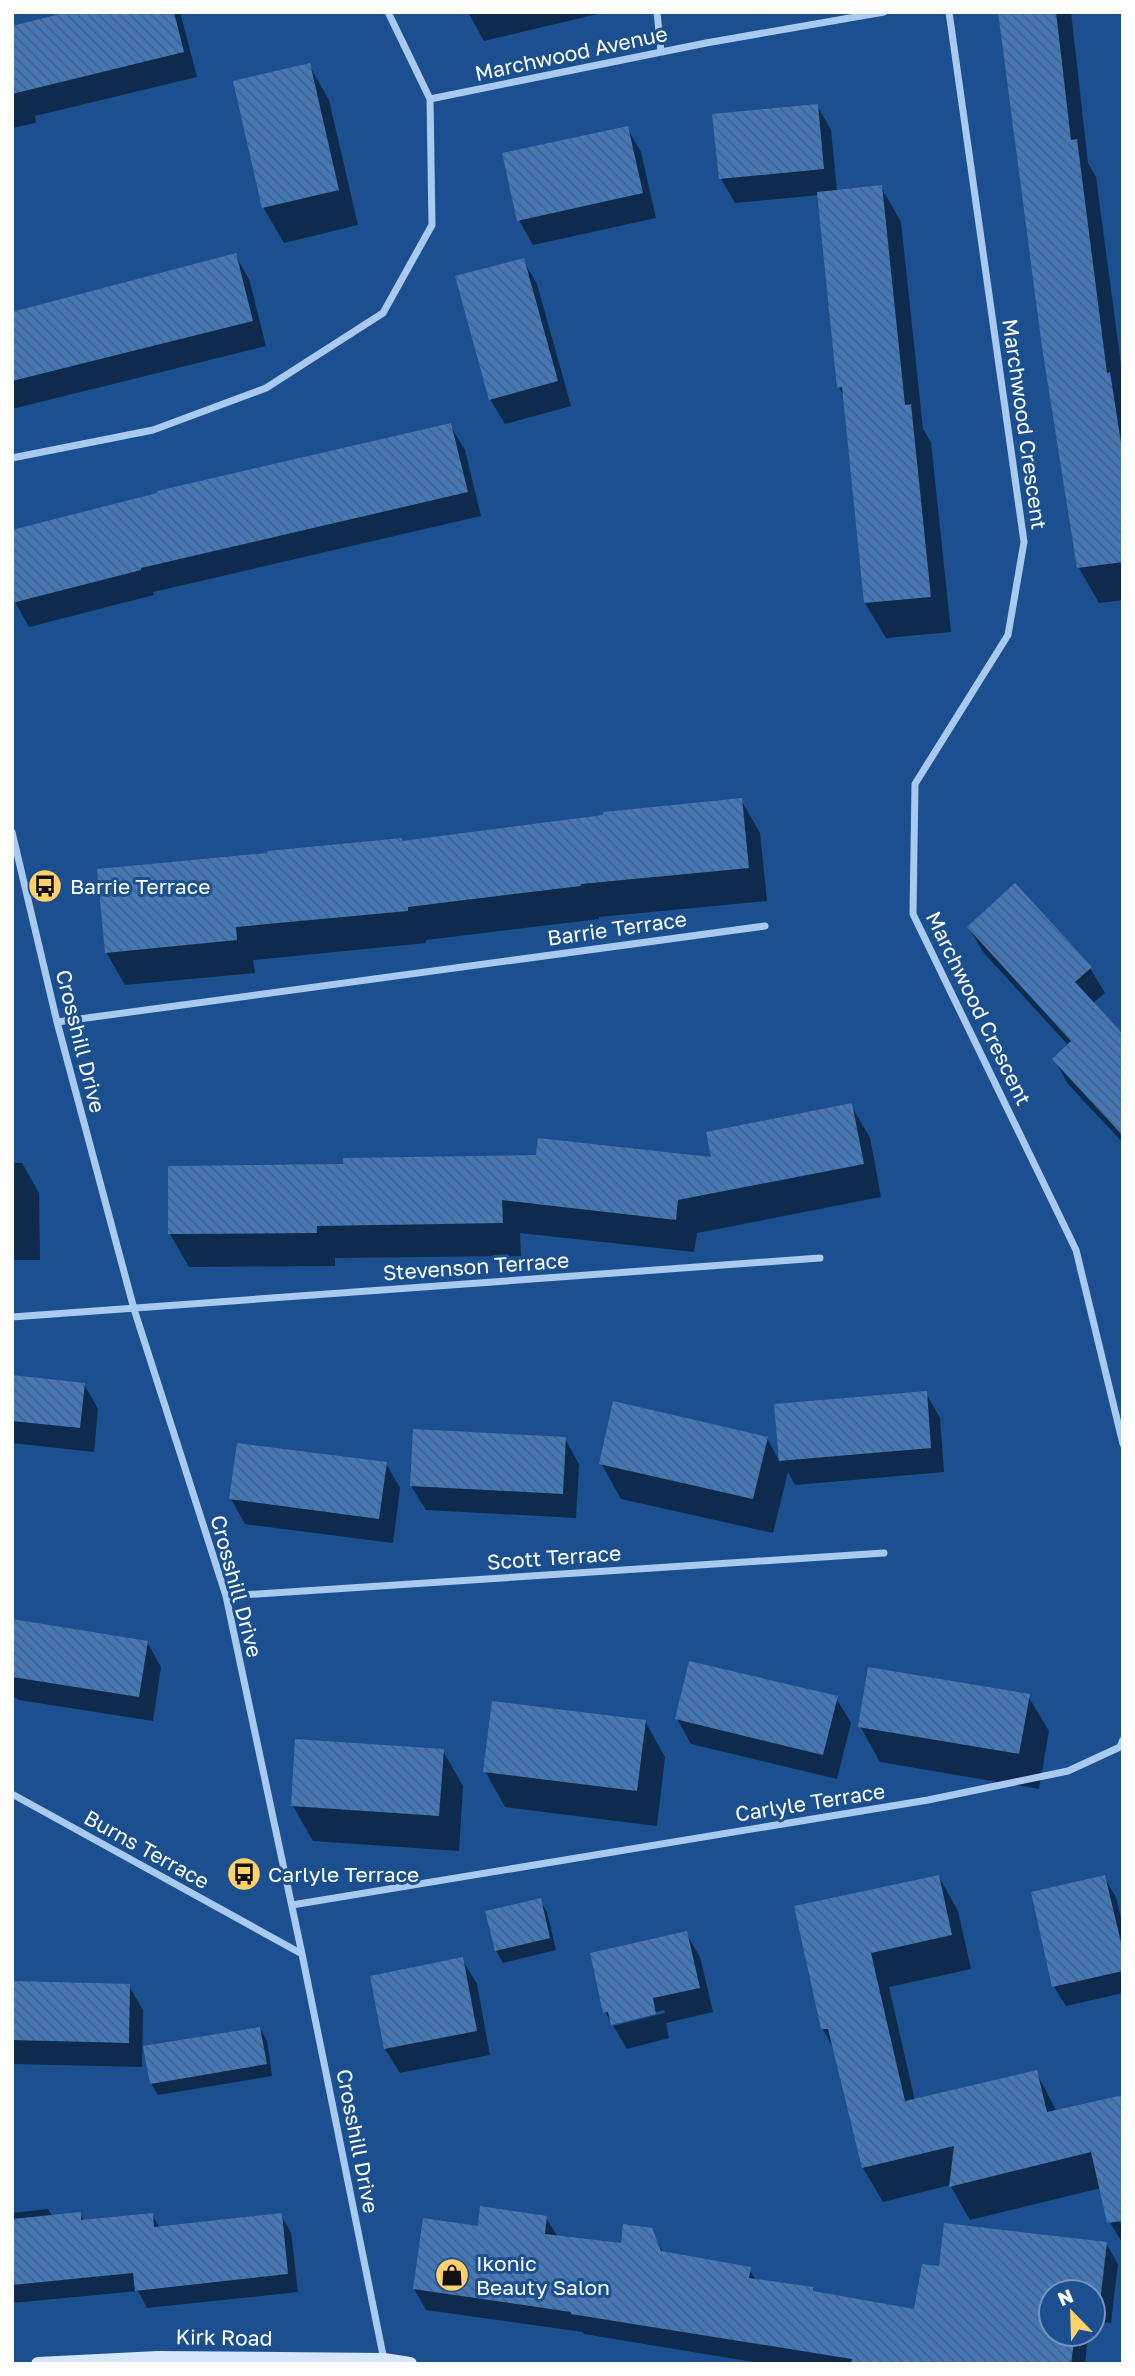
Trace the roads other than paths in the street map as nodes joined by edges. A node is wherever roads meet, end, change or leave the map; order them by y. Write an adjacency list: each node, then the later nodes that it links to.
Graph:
1 (388, 12): 6 (street)
2 (657, 12): 5 (street)
3 (884, 12): 5 (street, Marchwood Avenue)
4 (949, 12): 14 (street, Marchwood Crescent)
5 (661, 52): 6 (street, Marchwood Avenue)
6 (430, 100): 7 (street)
7 (12, 458)
8 (12, 832): 10 (street, Crosshill Drive)
9 (765, 926): 10 (street, Barrie Terrace)
10 (57, 1022): 12 (street, Crosshill Drive)
11 (820, 1258): 12 (street, Stevenson Terrace)
12 (134, 1309): 13 (street, Stevenson Terrace); 16 (street, Crosshill Drive)
13 (12, 1317)
14 (1123, 1444)
15 (884, 1553): 16 (street, Scott Terrace)
16 (226, 1596): 19 (street, Crosshill Drive)
17 (1122, 1743): 19 (street, Carlyle Terrace)
18 (12, 1794): 20 (street, Burns Terrace)
19 (292, 1905): 20 (street, Crosshill Drive)
20 (302, 1954): 21 (street, Crosshill Drive)
21 (384, 2360): 22 (main road, Kirk Road); 23 (main road, Kirk Road)
22 (38, 2364)
23 (410, 2364)

